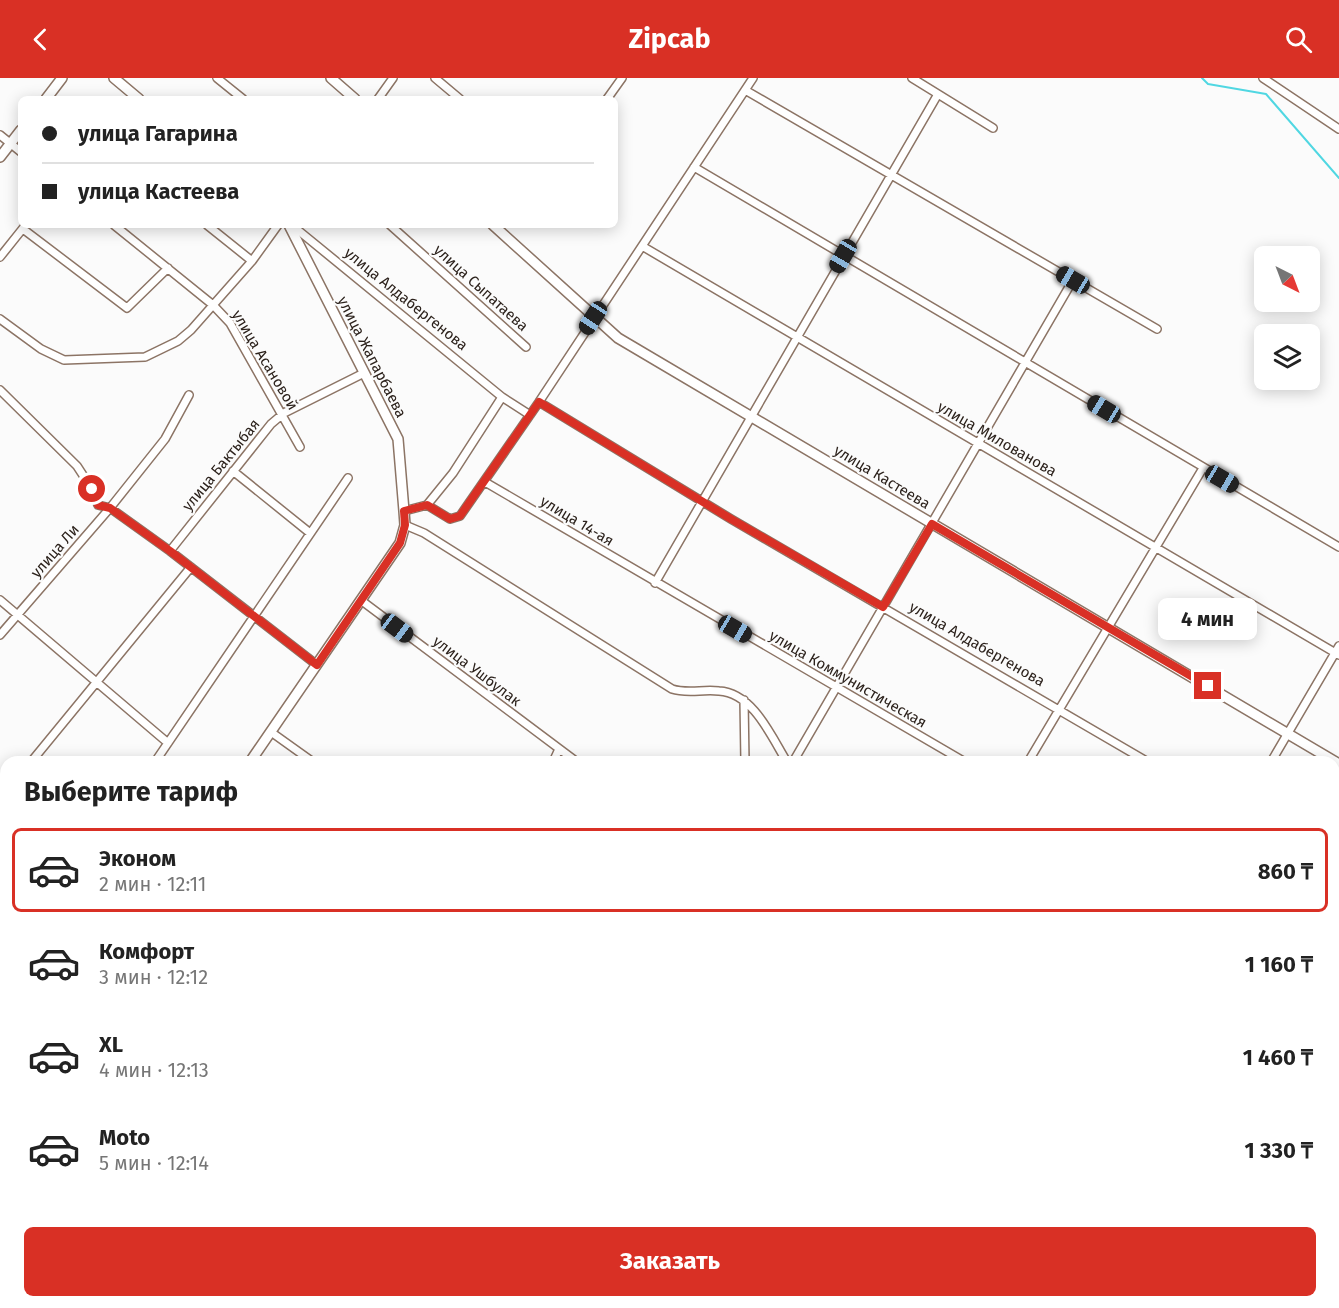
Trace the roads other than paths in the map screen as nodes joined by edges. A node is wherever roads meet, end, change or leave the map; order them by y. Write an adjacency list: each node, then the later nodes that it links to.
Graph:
1 (62, 78): 13 (street)
2 (114, 78): 14 (street)
3 (217, 78): 15 (street)
4 (331, 78): 16 (street)
5 (393, 78): 17 (street)
6 (435, 78): 18 (street)
7 (622, 78): 19 (street)
8 (753, 78): 11 (street)
9 (912, 78): 12 (street)
10 (1263, 78): 20 (street)
11 (745, 90): 27 (street); 28 (street)
12 (938, 94): 21 (street); 28 (street)
13 (49, 96)
14 (135, 96)
15 (239, 96)
16 (352, 96)
17 (380, 96)
18 (456, 96)
19 (609, 96)
20 (1338, 126)
21 (993, 128)
22 (18, 134): 24 (street)
23 (0, 135): 24 (street)
24 (10, 143): 25 (street); 26 (street)
25 (18, 150)
26 (0, 157)
27 (694, 167): 38 (street); 39 (street)
28 (890, 174): 39 (street); 43 (street)
29 (23, 228): 40 (street)
30 (25, 228): 42 (street)
31 (118, 228): 42 (street, улица Асановой)
32 (211, 228): 41 (street)
33 (276, 228): 41 (street)
34 (291, 228): 51 (street, улица Жапарбаева)
35 (294, 228): 54 (street, улица Алдабергенова)
36 (393, 228): 49 (street, улица Сыпатаева)
37 (496, 228): 45 (street, улица Кастеева)
38 (642, 246): 45 (street); 48 (street, улица Милованова)
39 (843, 256): 48 (street); 50 (street)
40 (0, 257)
41 (252, 261): 44 (street)
42 (168, 268): 44 (street, улица Асановой)
43 (1073, 280): 47 (street); 50 (street)
44 (213, 305): 46 (street); 56 (street, улица Асановой)
45 (593, 318): 55 (street); 58 (street, улица Кастеева)
46 (0, 319)
47 (1157, 329)
48 (797, 337): 58 (street); 59 (street, улица Милованова)
49 (526, 347)
50 (1026, 361): 59 (street); 61 (street)
51 (364, 373): 56 (street, улица Бактыбая); 68 (street, улица Жапарбаева)
52 (0, 390): 67 (street)
53 (189, 395): 67 (street, улица Ли)
54 (502, 397): 57 (street, улица Алдабергенова); 66 (street)
55 (539, 402): 57 (street); 65 (street, улица Алдабергенова)
56 (283, 414): 60 (street, улица Асановой); 62 (street, улица Бактыбая)
57 (530, 415): 64 (street)
58 (751, 416): 65 (street); 69 (street, улица Кастеева)
59 (978, 444): 69 (street); 72 (street, улица Милованова)
60 (300, 447)
61 (1203, 468): 72 (street); 73 (street)
62 (233, 471): 71 (street); 74 (street, улица Бактыбая)
63 (348, 478): 71 (street)
64 (485, 482): 66 (street); 76 (street, улица 14-ая)
65 (702, 502): 76 (street); 79 (street, улица Алдабергенова)
66 (427, 505): 68 (street)
67 (110, 508): 74 (street); 80 (street, улица Ли)
68 (404, 511): 70 (street, улица Жапарбаева)
69 (932, 524): 79 (street); 82 (street, улица Кастеева)
70 (405, 525): 78 (street); 88 (street)
71 (310, 533): 81 (street)
72 (1155, 547): 82 (street); 84 (street, улица Милованова)
73 (1339, 547)
74 (170, 551): 75 (street)
75 (191, 567): 81 (street); 86 (street)
76 (655, 583): 87 (street, улица Коммунистическая)
77 (0, 600): 80 (street)
78 (362, 601): 85 (street); 93 (street, улица Ушбулак)
79 (883, 607): 87 (street); 89 (street, улица Алдабергенова)
80 (17, 615): 83 (street, улица Ли); 86 (street)
81 (253, 615): 85 (street); 92 (street)
82 (1108, 626): 89 (street); 91 (street, улица Кастеева)
83 (0, 635)
84 (1338, 651): 91 (street)
85 (317, 665): 90 (street)
86 (97, 683): 92 (street); 94 (street)
87 (835, 687): 102 (street); 103 (street, улица Коммунистическая)
88 (744, 700): 100 (street); 101 (street)
89 (1060, 708): 104 (street); 105 (street, улица Алдабергенова)
90 (271, 732): 96 (street); 97 (street)
91 (1288, 734): 106 (street); 107 (street, улица Кастеева)
92 (168, 742): 95 (street)
93 (559, 750): 98 (street); 99 (street, улица Ушбулак)
94 (36, 756)
95 (159, 756)
96 (254, 756)
97 (305, 756)
98 (556, 756)
99 (568, 756)
100 (745, 756)
101 (783, 756)
102 (796, 756)
103 (955, 756)
104 (1032, 756)
105 (1138, 756)
106 (1275, 756)
107 (1325, 756)

